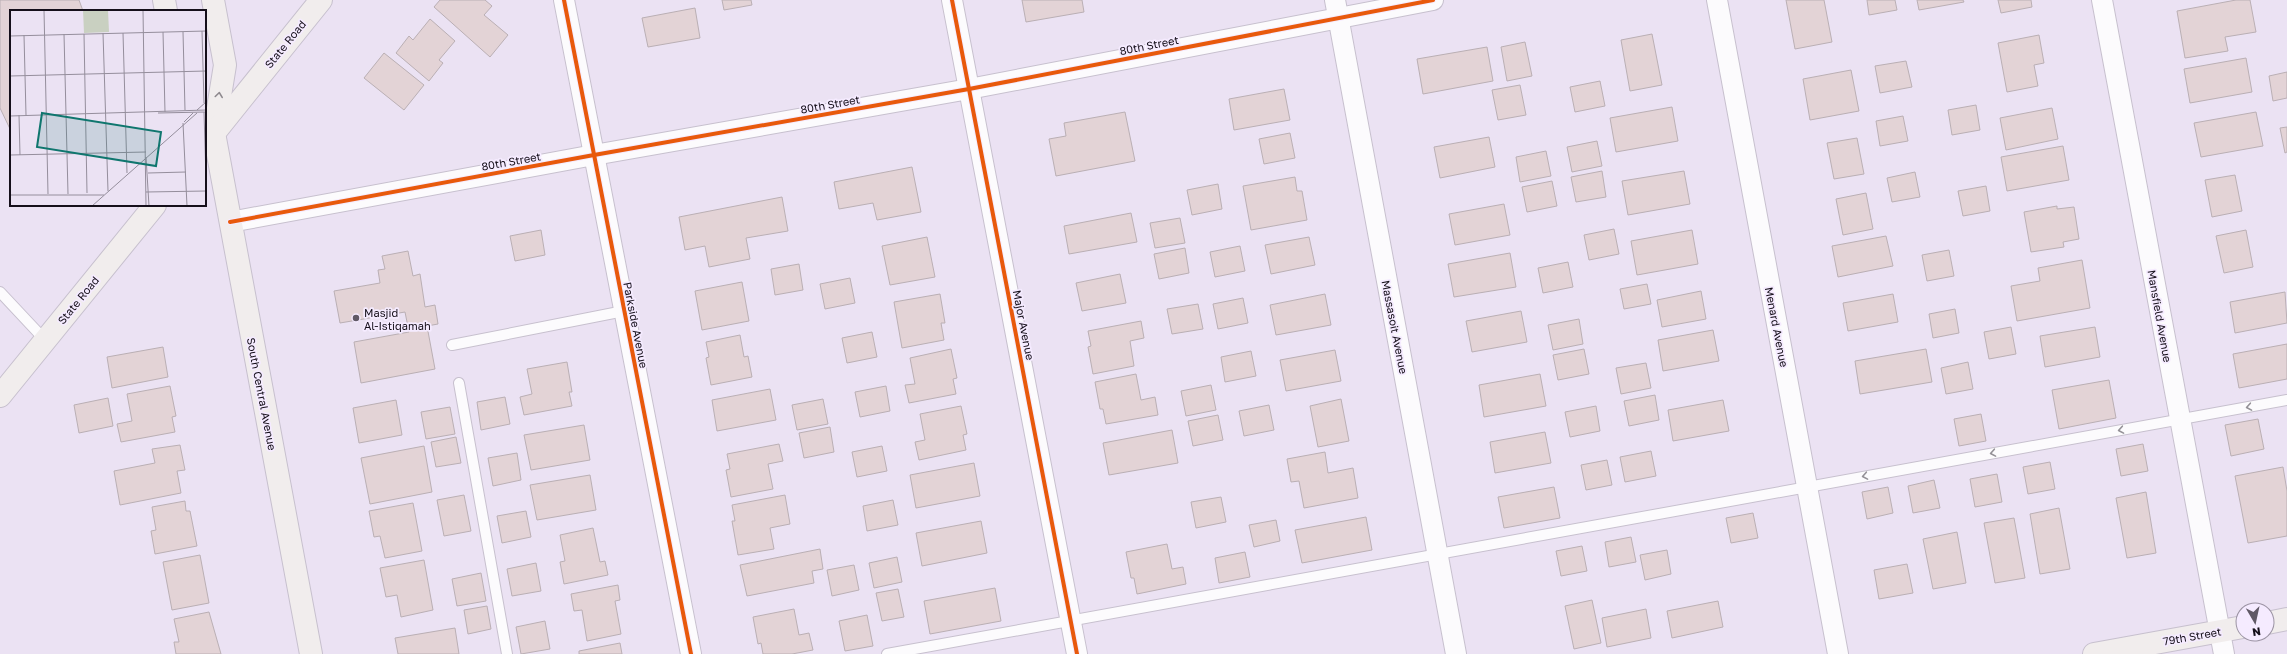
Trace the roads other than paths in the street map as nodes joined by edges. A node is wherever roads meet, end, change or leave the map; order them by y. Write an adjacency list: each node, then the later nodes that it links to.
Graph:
1 (164, 0): 10 (street)
2 (213, 0): 12 (street, South Central Avenue, one-way to 2)
3 (321, 0): 12 (street, State Road)
4 (564, 0): 13 (street, Parkside Avenue)
5 (952, 0): 11 (street, Major Avenue)
6 (1433, 0): 9 (street, 80th Street)
7 (1716, 0): 24 (street, Menard Avenue)
8 (2102, 0): 23 (street, Mansfield Avenue)
9 (1336, 9): 11 (street, 80th Street); 25 (street, Massasoit Avenue)
10 (166, 10)
11 (970, 89): 13 (street, 80th Street); 27 (street, Major Avenue)
12 (208, 133): 15 (street, South Central Avenue)
13 (594, 155): 15 (street, 80th Street); 17 (street, Parkside Avenue)
14 (154, 206): 18 (street, State Road)
15 (230, 222): 31 (street, South Central Avenue)
16 (0, 292): 18 (lane)
17 (624, 311): 19 (lane); 33 (street, Parkside Avenue)
18 (45, 340): 21 (street, State Road)
19 (452, 346)
20 (459, 383): 32 (lane)
21 (0, 396)
22 (2287, 400): 23 (lane, one-way to 23)
23 (2179, 419): 24 (lane, one-way to 24); 30 (street, Mansfield Avenue)
24 (1807, 487): 25 (lane); 37 (street, Menard Avenue)
25 (1438, 554): 27 (lane); 36 (street, Massasoit Avenue)
26 (2287, 619): 28 (street)
27 (1071, 621): 34 (lane); 35 (street, Major Avenue)
28 (2275, 621)
29 (2235, 628): 30 (street, 79th Street)
30 (2220, 631): 38 (street, 79th Street); 39 (street, Mansfield Avenue)
31 (311, 654)
32 (508, 654)
33 (691, 654)
34 (887, 654)
35 (1077, 654)
36 (1456, 654)
37 (1838, 654)
38 (2094, 654)
39 (2224, 654)

